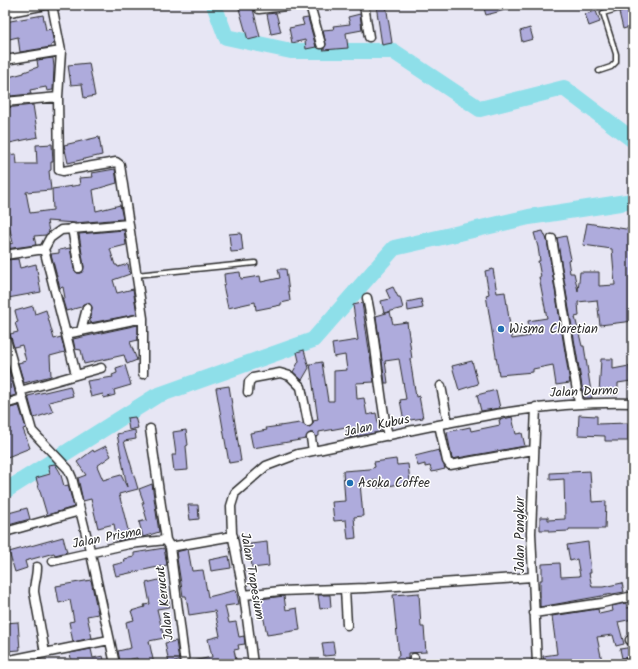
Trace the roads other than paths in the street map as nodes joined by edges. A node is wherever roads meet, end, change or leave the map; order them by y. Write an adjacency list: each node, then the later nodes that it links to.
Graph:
1 (46, 5): 8 (street)
2 (52, 5): 11 (street)
3 (296, 5): 7 (street)
4 (310, 5): 10 (street)
5 (364, 5): 9 (street)
6 (632, 5): 13 (lane)
7 (259, 9)
8 (5, 13)
9 (368, 37)
10 (321, 44)
11 (60, 51): 12 (street); 14 (street)
12 (5, 60)
13 (599, 71)
14 (58, 97): 15 (street); 16 (street)
15 (5, 102)
16 (129, 224): 17 (street); 23 (street)
17 (72, 228): 19 (street); 22 (street)
18 (552, 239): 37 (street)
19 (44, 249): 20 (street); 28 (street)
20 (5, 255)
21 (255, 263): 23 (lane)
22 (79, 268)
23 (135, 275): 26 (street)
24 (368, 298): 44 (street)
25 (87, 308): 27 (street)
26 (143, 318): 27 (street); 31 (street)
27 (80, 331): 28 (street)
28 (66, 334): 32 (street)
29 (5, 336): 35 (street)
30 (101, 368): 32 (street)
31 (143, 374)
32 (76, 375): 35 (street)
33 (441, 386): 41 (street)
34 (248, 392): 40 (street)
35 (21, 395): 38 (street); 49 (street)
36 (633, 402): 37 (street, Jalan Durmo)
37 (579, 403): 39 (street, Jalan Durmo)
38 (5, 404)
39 (536, 407): 41 (street, Jalan Kubus); 46 (street, Jalan Pangkur)
40 (308, 422)
41 (448, 423): 42 (street, Jalan Kubus)
42 (439, 425): 44 (street, Jalan Kubus); 46 (street)
43 (150, 429): 52 (street, Jalan Kerucut)
44 (388, 436): 47 (street, Jalan Kubus)
45 (311, 438): 47 (street)
46 (534, 450): 56 (street, Jalan Pangkur)
47 (313, 452): 48 (street, Jalan Kubus)
48 (235, 493): 51 (street, Jalan Trapesium)
49 (80, 511): 50 (street); 53 (street)
50 (5, 532)
51 (233, 536): 52 (street, Jalan Prisma); 58 (street, Jalan Trapesium)
52 (168, 544): 53 (street, Jalan Prisma); 66 (street, Jalan Kerucut)
53 (91, 554): 54 (street, Jalan Prisma); 62 (street)
54 (53, 561)
55 (37, 566): 63 (street)
56 (532, 577): 57 (street); 60 (street, Jalan Pangkur)
57 (345, 589): 58 (street); 61 (street)
58 (244, 595): 67 (street, Jalan Trapesium)
59 (633, 596): 60 (street)
60 (534, 613): 68 (street, Jalan Pangkur)
61 (347, 625)
62 (109, 640): 63 (street); 65 (street)
63 (45, 653): 64 (street)
64 (5, 661)
65 (115, 664)
66 (185, 664)
67 (253, 664)
68 (537, 664)

